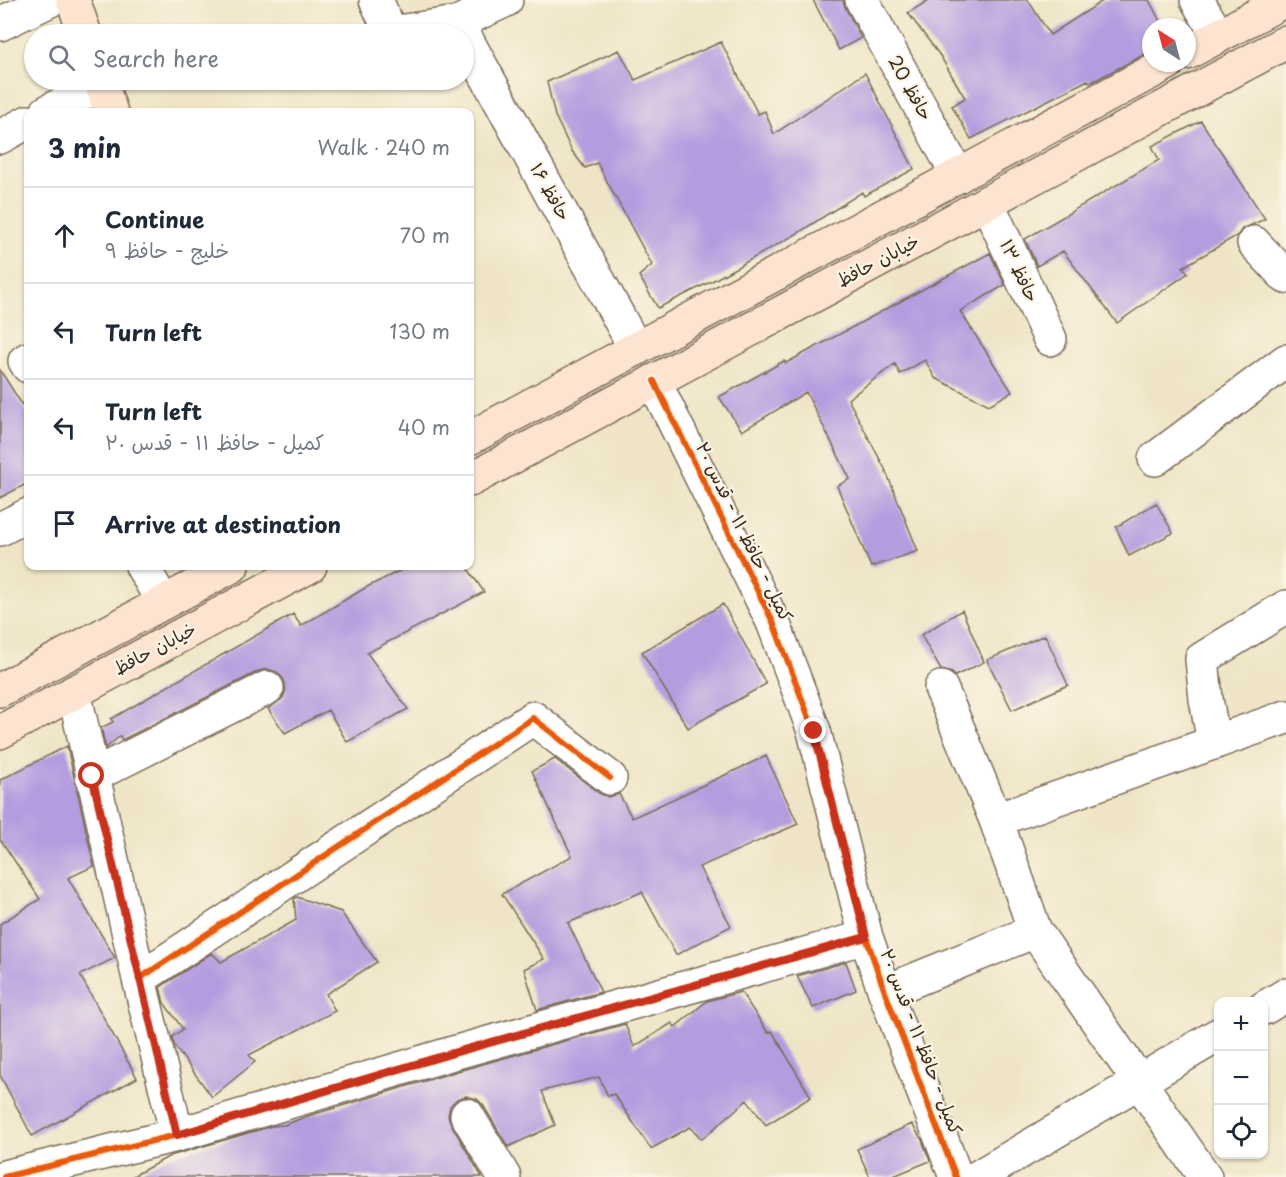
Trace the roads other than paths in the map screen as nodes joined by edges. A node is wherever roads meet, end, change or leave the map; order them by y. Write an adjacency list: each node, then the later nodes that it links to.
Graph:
1 (50, 0): 8 (street)
2 (73, 0): 9 (main road)
3 (376, 0): 10 (street)
4 (506, 0): 11 (street)
5 (862, 0): 21 (street, حافظ 20)
6 (1197, 0): 12 (street)
7 (1285, 0): 12 (main road)
8 (0, 24)
9 (81, 24)
10 (387, 24)
11 (471, 24)
12 (1218, 36): 14 (main road)
13 (1286, 42): 22 (main road, خیابان حافظ)
14 (1196, 48)
15 (474, 55): 26 (street, حافظ ۱۶)
16 (1151, 72): 21 (main road, خیابان حافظ)
17 (104, 92): 18 (street)
18 (58, 108)
19 (24, 124): 20 (street)
20 (0, 137)
21 (958, 176): 26 (main road, خیابان حافظ)
22 (987, 202): 25 (street, حافظ ۱۳); 28 (main road, خیابان حافظ)
23 (1254, 243): 24 (street)
24 (1286, 277)
25 (1050, 339)
26 (636, 349): 29 (main road, خیابان حافظ)
27 (1286, 361): 30 (street)
28 (654, 381): 31 (main road, خیابان حافظ); 50 (street, کمیل - حافظ ۱۱ - قدس ۲۰)
29 (474, 436)
30 (1155, 459)
31 (474, 478)
32 (24, 517): 33 (street)
33 (0, 529)
34 (144, 570): 37 (street)
35 (224, 570): 37 (main road, خیابان حافظ)
36 (303, 570): 42 (main road, خیابان حافظ)
37 (163, 602): 41 (main road, خیابان حافظ)
38 (1286, 607): 45 (street)
39 (267, 688): 46 (street)
40 (941, 688): 48 (street)
41 (0, 690)
42 (74, 692): 44 (main road, خیابان حافظ); 46 (street)
43 (1286, 717): 45 (street)
44 (0, 732)
45 (1214, 743): 48 (street)
46 (92, 776): 51 (street)
47 (610, 778): 51 (street)
48 (996, 820): 49 (street)
49 (1035, 931): 52 (street); 56 (street)
50 (866, 937): 52 (street, کمیل - حافظ ۱۱ - قدس ۲۰); 58 (street)
51 (139, 979): 58 (street)
52 (885, 992): 61 (street, کمیل - حافظ ۱۱ - قدس ۲۰)
53 (1286, 995): 54 (street)
54 (1268, 1005)
55 (1214, 1037): 56 (street)
56 (1139, 1082): 62 (street); 63 (street)
57 (466, 1115): 60 (street)
58 (177, 1135): 59 (street)
59 (4, 1177)
60 (504, 1177)
61 (956, 1177)
62 (978, 1177)
63 (1205, 1177)

